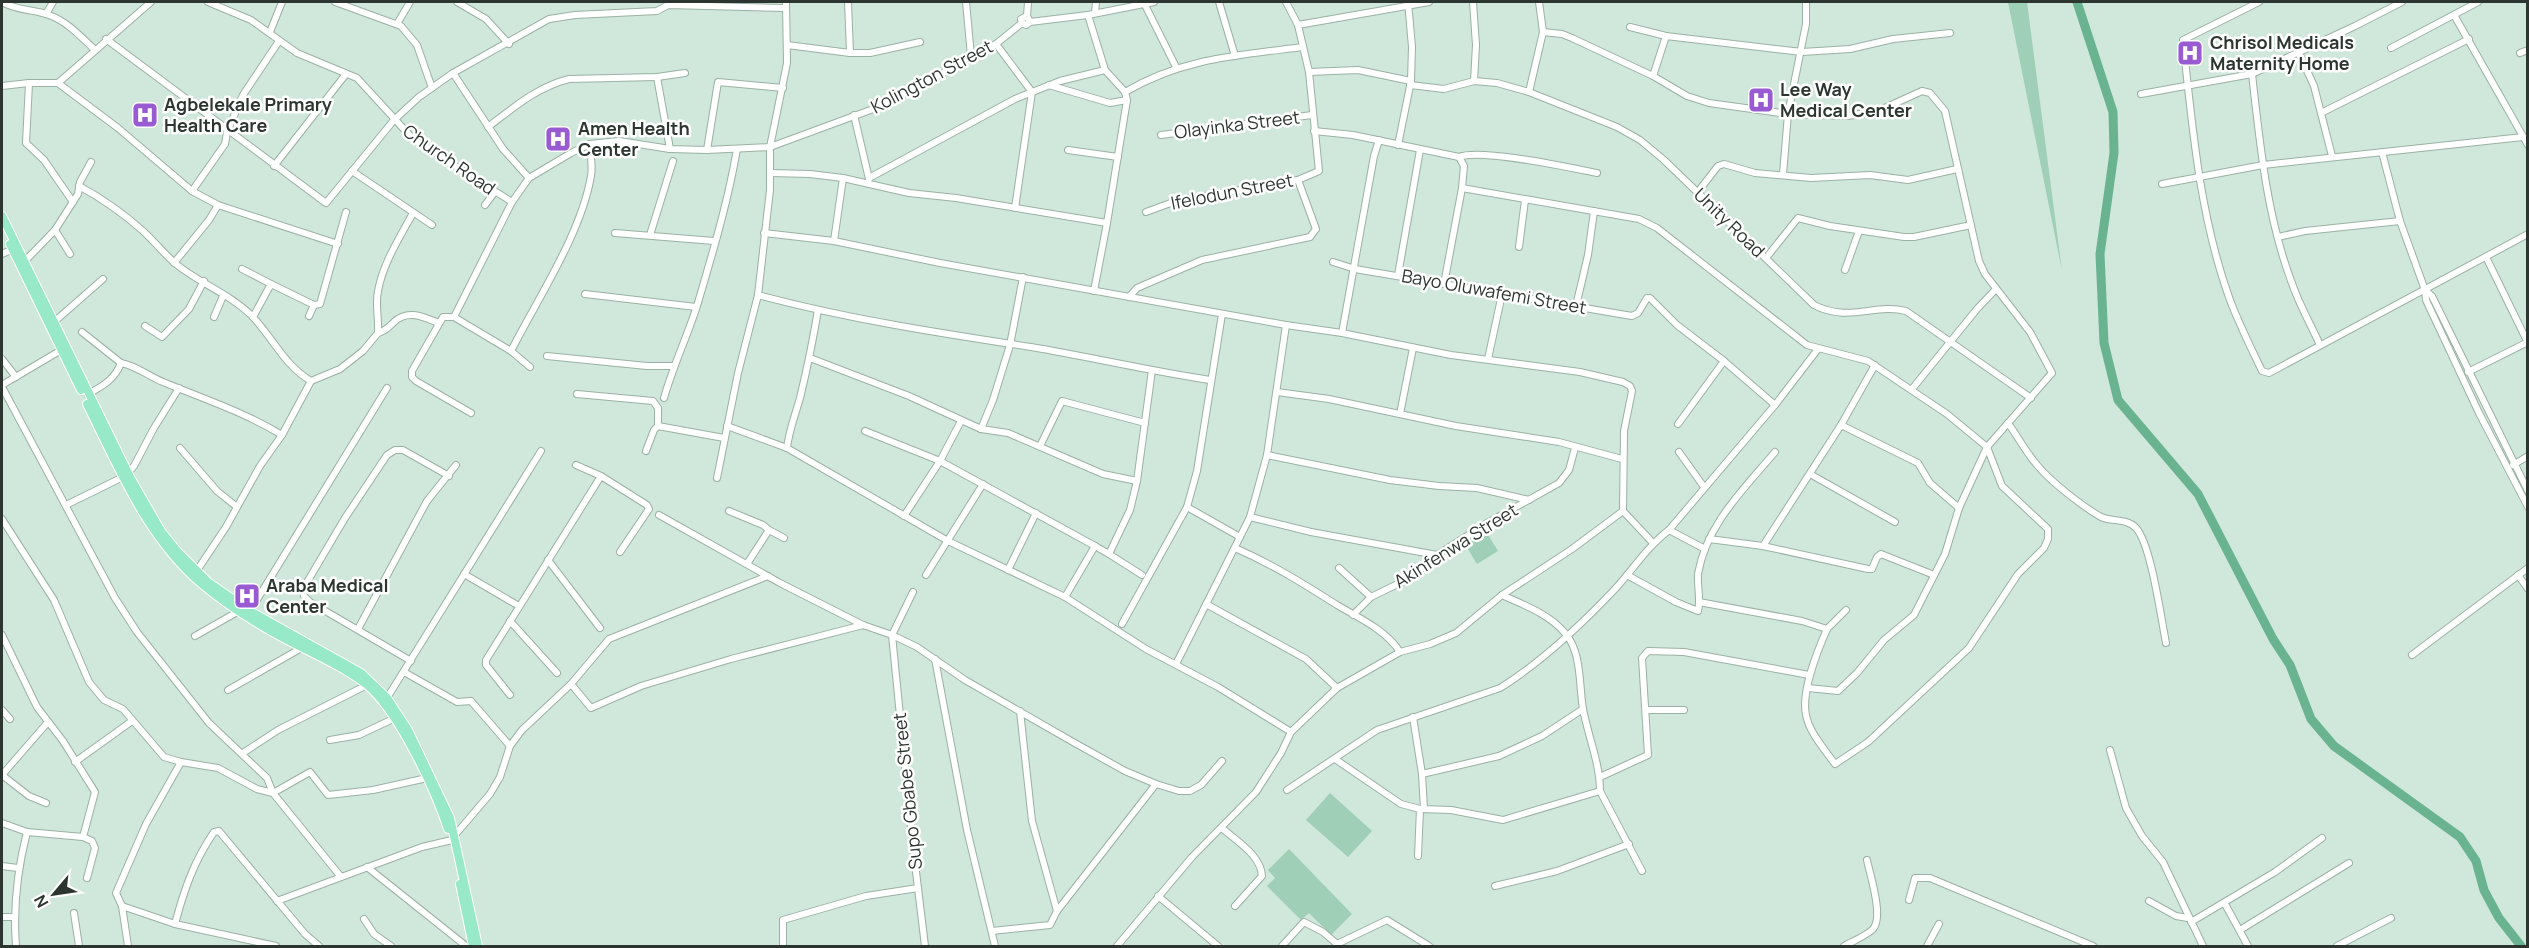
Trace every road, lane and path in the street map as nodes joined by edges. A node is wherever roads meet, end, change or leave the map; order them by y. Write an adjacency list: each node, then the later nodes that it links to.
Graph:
1 (2, 2): 27 (street)
2 (53, 2): 27 (street)
3 (151, 2): 39 (street)
4 (208, 2): 35 (street, Church Road)
5 (282, 2): 35 (street)
6 (339, 2): 32 (street)
7 (410, 2): 32 (street)
8 (457, 2): 43 (street)
9 (848, 2): 51 (street)
10 (966, 2): 54 (street)
11 (1028, 2): 31 (street)
12 (1096, 2): 28 (street)
13 (1154, 2): 26 (street)
14 (1219, 2): 55 (street)
15 (1286, 2): 33 (street)
16 (1429, 2): 24 (street)
17 (1473, 2): 65 (street)
18 (1539, 2): 36 (street)
19 (1806, 2): 50 (street)
20 (2259, 2): 71 (street)
21 (2402, 2): 52 (street)
22 (2478, 2): 30 (street)
23 (666, 3): 25 (street); 43 (street)
24 (1408, 3): 33 (street); 68 (street)
25 (786, 5): 45 (street)
26 (1145, 5): 28 (street); 56 (street)
27 (46, 14): 48 (street)
28 (1095, 14): 29 (street)
29 (1088, 15): 31 (street); 57 (street)
30 (2454, 15): 40 (street); 47 (street)
31 (1028, 19): 44 (street, Kolington Street)
32 (397, 24): 72 (street)
33 (1298, 25): 46 (street)
34 (1630, 27): 38 (street)
35 (270, 32): 41 (street, Church Road)
36 (1543, 33): 63 (street); 76 (street)
37 (1950, 33): 50 (street)
38 (1666, 36): 50 (street); 63 (street)
39 (106, 39): 48 (street); 86 (street)
40 (2469, 39): 79 (street); 88 (street)
41 (279, 41): 61 (street, Church Road); 86 (street)
42 (920, 42): 51 (street)
43 (508, 44): 59 (street)
44 (996, 44): 54 (street, Kolington Street); 74 (street)
45 (787, 45): 51 (street); 73 (street)
46 (1303, 47): 55 (street); 58 (street)
47 (2391, 48)
48 (95, 50): 67 (street)
49 (2528, 50): 53 (street)
50 (1802, 52): 80 (street)
51 (850, 53)
52 (2299, 53): 62 (street); 79 (street)
53 (2520, 53)
54 (971, 56): 81 (street, Kolington Street)
55 (1235, 56): 56 (street)
56 (1176, 67): 75 (street)
57 (1105, 70): 69 (street); 75 (street)
58 (1309, 72): 68 (street, Unity Road); 82 (street)
59 (453, 73): 72 (street); 84 (street)
60 (685, 73): 64 (street)
61 (346, 74): 83 (street, Church Road); 106 (street)
62 (2252, 74): 71 (street); 105 (street)
63 (1653, 76): 80 (street)
64 (657, 77): 84 (street); 94 (street)
65 (1474, 81): 68 (street, Unity Road); 76 (street, Unity Road)
66 (29, 83): 67 (street); 70 (street); 124 (street)
67 (58, 83): 120 (street)
68 (1411, 83): 91 (street)
69 (1049, 85): 74 (street); 78 (street)
70 (2, 86)
71 (2187, 86): 77 (street); 114 (street)
72 (432, 88): 83 (street)
73 (783, 88): 93 (street); 96 (street)
74 (1032, 92): 115 (street); 128 (street)
75 (1125, 92): 78 (street)
76 (1529, 92): 122 (street, Unity Road)
77 (2141, 94)
78 (1127, 100): 101 (street)
79 (2321, 113): 100 (street)
80 (1788, 114): 107 (street); 111 (street)
81 (854, 115): 93 (street, Kolington Street); 115 (street)
82 (1312, 116): 85 (street); 87 (street, Olayinka Street)
83 (394, 120): 108 (street); 121 (street, Church Road)
84 (488, 127): 112 (street)
85 (1314, 131): 89 (street); 116 (street, Ifelodun Street)
86 (227, 132): 106 (street); 120 (street)
87 (1161, 135)
88 (2523, 137): 92 (street); 99 (street)
89 (1379, 141): 91 (street); 158 (street)
90 (590, 144): 94 (street, Kolington Street); 112 (street); 198 (street)
91 (1398, 145): 98 (street)
92 (2528, 145)
93 (770, 147): 95 (street, Kolington Street); 109 (street)
94 (670, 149): 96 (street, Kolington Street)
95 (737, 149): 96 (street, Kolington Street); 146 (street)
96 (707, 150)
97 (1068, 150): 101 (street)
98 (1419, 150): 102 (street); 161 (street)
99 (2382, 152): 100 (street); 134 (street)
100 (2332, 156): 105 (street)
101 (1118, 157): 135 (street)
102 (1459, 157): 110 (street); 119 (street)
103 (673, 161): 144 (street)
104 (91, 162): 118 (street)
105 (2264, 165): 114 (street); 145 (street)
106 (274, 166): 108 (street)
107 (1957, 169): 111 (street); 137 (street)
108 (352, 171): 132 (street)
109 (770, 173): 113 (street); 142 (street)
110 (1597, 173)
111 (1783, 174): 122 (street)
112 (529, 178): 125 (street)
113 (843, 178): 115 (street); 147 (street)
114 (2201, 178): 117 (street); 194 (street)
115 (869, 180): 128 (street)
116 (1298, 180): 131 (street, Ifelodun Street); 174 (street)
117 (2162, 184)
118 (79, 186): 124 (street); 157 (street)
119 (1462, 188): 123 (street); 166 (street)
120 (192, 191): 126 (street)
121 (494, 192): 125 (street, Church Road); 127 (street)
122 (1697, 193): 154 (street, Unity Road)
123 (1525, 200): 129 (street); 149 (street)
124 (73, 202): 139 (street)
125 (512, 202): 183 (street)
126 (218, 205): 148 (street); 157 (street)
127 (485, 205)
128 (1014, 207): 135 (street)
129 (1594, 211): 176 (street); 197 (street)
130 (345, 212): 148 (street)
131 (1146, 212)
132 (413, 213): 136 (street); 189 (street)
133 (2, 216): 155 (main road)
134 (2400, 221): 145 (street); 168 (street)
135 (1107, 223): 169 (street)
136 (432, 225)
137 (1971, 225): 140 (street); 167 (street)
138 (2, 227): 150 (main road)
139 (55, 230): 152 (street); 155 (street)
140 (1859, 231): 154 (street); 160 (street)
141 (615, 233): 144 (street)
142 (764, 233): 147 (street); 172 (street)
143 (2528, 234): 153 (street)
144 (650, 235): 146 (street)
145 (2278, 237): 194 (street)
146 (714, 241): 177 (street)
147 (834, 241): 162 (street)
148 (338, 244): 175 (street)
149 (1520, 247)
150 (13, 249): 151 (street); 196 (main road)
151 (2, 254)
152 (70, 254)
153 (2486, 257): 168 (street); 192 (street)
154 (1766, 258): 191 (street, Unity Road)
155 (25, 261): 184 (main road)
156 (1333, 261): 158 (street, Bayo Oluwafemi Street)
157 (174, 263): 164 (street)
158 (1355, 268): 161 (street, Bayo Oluwafemi Street); 190 (street)
159 (242, 269): 165 (street)
160 (1845, 270)
161 (1398, 275): 166 (street, Bayo Oluwafemi Street)
162 (1023, 277): 169 (street); 193 (street)
163 (103, 279): 184 (street)
164 (204, 281): 173 (street); 187 (street)
165 (271, 284): 175 (street); 182 (street)
166 (1444, 284): 171 (street, Bayo Oluwafemi Street)
167 (1996, 289): 191 (street); 221 (street)
168 (2425, 290): 194 (street); 209 (street); 252 (street)
169 (1094, 291): 174 (street)
170 (585, 294): 177 (street)
171 (1502, 294): 176 (street, Bayo Oluwafemi Street); 202 (street)
172 (758, 295): 178 (street); 231 (street)
173 (224, 296): 181 (street); 182 (street)
174 (1129, 297): 179 (street)
175 (314, 305): 180 (street)
176 (1576, 306): 203 (street, Bayo Oluwafemi Street)
177 (696, 307): 206 (street)
178 (818, 310): 193 (street); 200 (street)
179 (1222, 314): 186 (street); 211 (street)
180 (309, 316)
181 (214, 317)
182 (253, 317): 212 (street)
183 (454, 317): 185 (street); 198 (street)
184 (54, 322): 196 (main road)
185 (439, 323): 189 (street); 223 (street)
186 (1286, 325): 190 (street); 217 (street)
187 (145, 326)
188 (82, 332): 204 (street)
189 (378, 333): 212 (street)
190 (1342, 333): 195 (street)
191 (1952, 342): 216 (street); 221 (street, Unity Road)
192 (2527, 342): 209 (street)
193 (1010, 345): 208 (street); 232 (street)
194 (2320, 345)
195 (1413, 348): 202 (street); 224 (street)
196 (64, 349): 210 (street); 218 (main road); 254 (main road)
197 (1818, 349): 205 (street); 222 (street)
198 (511, 351): 207 (street)
199 (547, 356): 206 (street)
200 (810, 358): 225 (street); 239 (street)
201 (2, 359): 210 (street)
202 (1488, 360): 247 (street)
203 (1724, 361): 222 (street); 228 (street)
204 (121, 363): 214 (street); 218 (street)
205 (1875, 365): 216 (street); 229 (street)
206 (674, 366): 220 (street)
207 (530, 367)
208 (1152, 370): 211 (street); 226 (street)
209 (2468, 372): 251 (street)
210 (16, 377): 213 (street)
211 (1210, 380): 265 (street)
212 (310, 381): 234 (street)
213 (2, 386): 263 (street)
214 (179, 388): 234 (street); 254 (street)
215 (387, 388): 313 (street)
216 (1912, 389): 237 (street)
217 (1277, 392): 224 (street); 245 (street)
218 (88, 394): 254 (main road)
219 (577, 394): 230 (street)
220 (664, 398)
221 (2031, 398): 227 (street)
222 (1775, 405): 260 (street)
223 (471, 413)
224 (1400, 414): 240 (street)
225 (961, 421): 232 (street); 248 (street)
226 (1145, 423): 236 (street); 258 (street)
227 (2008, 423): 237 (street); 325 (street)
228 (1678, 424)
229 (1841, 425): 253 (street); 267 (street)
230 (658, 426): 235 (street); 242 (street)
231 (728, 426): 235 (street); 239 (street)
232 (981, 429): 236 (street)
233 (865, 431): 248 (street)
234 (282, 435): 264 (street)
235 (724, 438): 257 (street)
236 (1040, 446): 258 (street)
237 (1987, 447): 267 (street); 338 (street)
238 (180, 448): 264 (street)
239 (787, 448): 272 (street)
240 (1575, 448): 247 (street); 262 (street, Akinfenwa Street)
241 (541, 451): 296 (street)
242 (646, 451)
243 (1679, 452): 260 (street)
244 (1775, 452): 280 (street)
245 (1267, 455): 262 (street); 273 (street)
246 (2528, 456): 251 (street)
247 (1622, 459): 269 (street)
248 (940, 461): 259 (street); 272 (street)
249 (456, 465): 255 (street)
250 (576, 465): 256 (street)
251 (2514, 465): 252 (street); 261 (street)
252 (2508, 470): 266 (street)
253 (1809, 474): 275 (street); 284 (street)
254 (125, 475): 263 (street); 295 (main road); 312 (main road)
255 (449, 476): 319 (street); 319 (street)
256 (600, 476): 287 (street); 290 (street)
257 (717, 478)
258 (1137, 481): 288 (street)
259 (983, 483): 270 (street); 281 (street)
260 (1704, 487): 277 (street)
261 (2528, 491)
262 (1530, 500): 289 (street, Akinfenwa Street)
263 (66, 505): 356 (street)
264 (237, 507): 295 (street)
265 (1187, 507): 279 (street); 316 (street)
266 (2528, 507)
267 (1959, 508): 300 (street)
268 (729, 511): 276 (street)
269 (1623, 511): 282 (street); 305 (street)
270 (1036, 513): 283 (street); 294 (street)
271 (659, 515): 291 (street)
272 (904, 516): 281 (street)
273 (1250, 517): 279 (street); 289 (street)
274 (2, 519): 350 (street)
275 (1895, 522)
276 (768, 530): 278 (street); 291 (street)
277 (1669, 530): 282 (street); 286 (street)
278 (784, 537)
279 (1240, 537): 285 (street)
280 (1709, 539): 284 (street); 286 (street)
281 (948, 541): 294 (street); 297 (street)
282 (1653, 543): 299 (street)
283 (1095, 546): 288 (street); 306 (street)
284 (1763, 546): 300 (street)
285 (1236, 548): 309 (street); 314 (street)
286 (1704, 549): 308 (street)
287 (620, 552)
288 (1109, 554): 298 (street)
289 (1437, 555): 307 (street, Akinfenwa Street)
290 (548, 560): 310 (street); 318 (street)
291 (747, 564): 302 (street)
292 (1339, 568): 307 (street)
293 (2528, 568): 301 (street)
294 (1008, 570): 306 (street)
295 (196, 572): 313 (main road)
296 (464, 574): 310 (street); 330 (street)
297 (926, 575)
298 (1142, 575)
299 (1627, 575): 308 (street); 322 (street)
300 (1934, 575): 338 (street)
301 (2518, 575): 303 (street); 328 (street)
302 (768, 576): 317 (street); 335 (street)
303 (2528, 589)
304 (913, 592): 321 (street)
305 (1502, 595): 322 (street); 327 (street)
306 (1065, 597): 331 (street)
307 (1371, 597): 314 (street, Akinfenwa Street)
308 (1700, 602): 320 (street)
309 (1206, 604): 331 (street); 337 (street)
310 (519, 606): 315 (street)
311 (1846, 610): 320 (street)
312 (239, 611): 324 (street); 326 (main road)
313 (250, 611): 326 (main road)
314 (1353, 615): 327 (street)
315 (510, 621): 333 (street); 340 (street)
316 (1122, 624)
317 (863, 625): 321 (street); 335 (street)
318 (600, 628)
319 (358, 629): 330 (street)
320 (1827, 629): 334 (street)
321 (892, 634): 329 (street); 388 (street, Supo Gbabe Street)
322 (1567, 634): 342 (street); 347 (street)
323 (2, 635): 351 (street)
324 (195, 636)
325 (2166, 643)
326 (305, 645): 336 (main road); 339 (street); 341 (main road)
327 (1400, 652): 337 (street)
328 (2412, 655)
329 (935, 659): 346 (street); 406 (street)
330 (411, 661): 332 (street)
331 (1176, 664): 352 (street)
332 (404, 672): 341 (street); 354 (street)
333 (557, 673)
334 (1809, 675): 338 (street); 344 (street)
335 (571, 684): 354 (street)
336 (367, 685): 348 (main road); 356 (street)
337 (1337, 688): 352 (street)
338 (1808, 688)
339 (228, 690)
340 (510, 695)
341 (387, 698): 376 (main road)
342 (1583, 709): 361 (street); 363 (street)
343 (2, 710): 349 (street)
344 (1646, 710): 345 (street); 363 (street)
345 (1684, 710)
346 (1020, 711): 365 (street); 396 (street)
347 (1413, 717): 357 (street); 361 (street)
348 (395, 718): 353 (street); 364 (main road)
349 (10, 719)
350 (132, 721): 359 (street); 360 (street)
351 (48, 722): 359 (street); 362 (street)
352 (1291, 732): 372 (street)
353 (330, 740)
354 (510, 746): 376 (street)
355 (2110, 750): 402 (street)
356 (243, 753): 368 (street)
357 (1335, 759): 366 (street); 370 (street)
358 (1222, 761): 365 (street)
359 (75, 762): 374 (street)
360 (181, 762): 368 (street); 393 (street)
361 (1422, 774): 370 (street)
362 (2, 775): 369 (street)
363 (1600, 777): 367 (street)
364 (427, 778): 368 (street); 376 (main road)
365 (1156, 784): 396 (street)
366 (1287, 790)
367 (1599, 791): 370 (street); 377 (street)
368 (273, 793): 385 (street)
369 (46, 803)
370 (1422, 809): 378 (street)
371 (2, 823): 373 (street)
372 (1222, 828): 389 (street); 395 (street)
373 (27, 832): 374 (street); 383 (street)
374 (83, 837): 386 (street)
375 (2322, 837): 394 (street)
376 (453, 838): 382 (street); 416 (main road)
377 (1629, 844): 384 (street); 387 (street)
378 (1418, 856)
379 (1867, 860): 423 (street)
380 (2349, 863): 405 (street)
381 (2, 866): 383 (street)
382 (367, 867): 385 (street); 407 (street)
383 (18, 868): 399 (street)
384 (1642, 871)
385 (340, 877): 391 (street)
386 (87, 878)
387 (1495, 886)
388 (918, 888): 417 (street); 418 (street, Supo Gbabe Street)
389 (1158, 896): 408 (street); 420 (street)
390 (1909, 900): 425 (street)
391 (277, 901): 403 (street); 414 (street)
392 (2149, 901): 402 (street)
393 (120, 903): 403 (street); 412 (street)
394 (2225, 904): 402 (street); 405 (street)
395 (1235, 906)
396 (1057, 911): 406 (street)
397 (74, 913): 411 (street)
398 (2, 917): 399 (street)
399 (14, 917): 410 (street)
400 (2391, 918): 428 (street)
401 (364, 919): 415 (street)
402 (2190, 920): 426 (street)
403 (174, 924): 413 (street)
404 (1939, 924): 424 (street)
405 (2240, 930): 427 (street)
406 (992, 931): 419 (street)
407 (461, 945)
408 (1120, 945)
409 (1338, 945): 421 (street); 422 (street)
410 (16, 946)
411 (79, 946)
412 (128, 946)
413 (276, 946)
414 (319, 946)
415 (391, 946)
416 (476, 946)
417 (783, 946)
418 (925, 946)
419 (995, 946)
420 (1218, 946)
421 (1282, 946)
422 (1429, 946)
423 (1844, 946)
424 (1927, 946)
425 (2093, 946)
426 (2202, 946)
427 (2248, 946)
428 (2337, 946)

